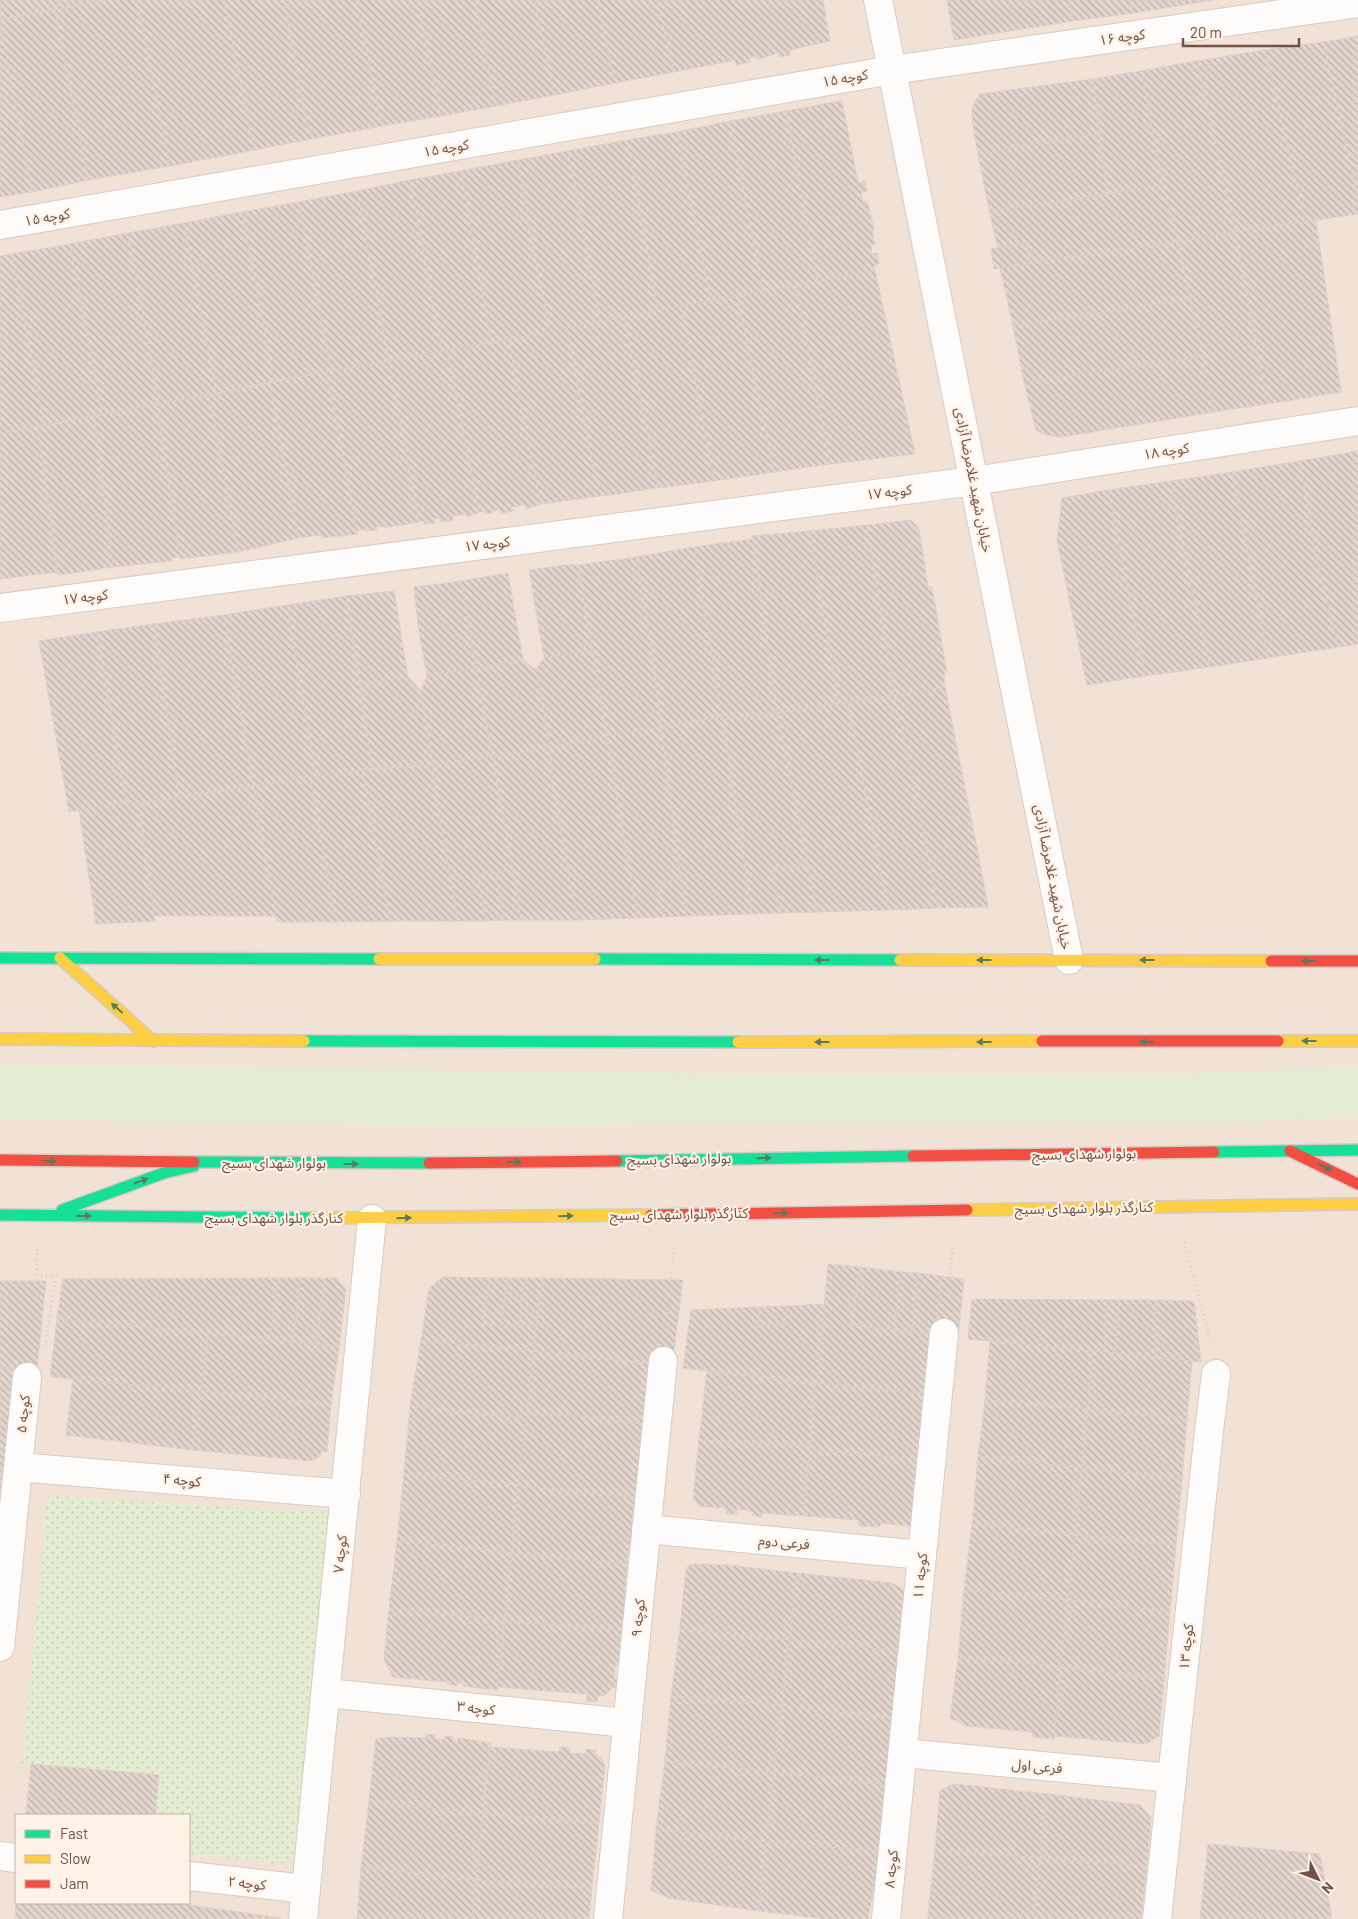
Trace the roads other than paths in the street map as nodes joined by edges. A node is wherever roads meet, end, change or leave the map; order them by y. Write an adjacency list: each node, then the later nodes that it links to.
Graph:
1 (878, 0): 3 (street, خیابان شهید غلامرضا آزادی)
2 (1355, 4): 3 (street, کوچه ۱۶)
3 (892, 70): 4 (street, کوچه ۱۵); 6 (street, خیابان شهید غلامرضا آزادی)
4 (0, 226)
5 (1358, 421): 6 (street, کوچه ۱۸)
6 (974, 480): 7 (street, کوچه ۱۷); 10 (street, خیابان شهید غلامرضا آزادی)
7 (0, 608)
8 (0, 958): 9 (street)
9 (60, 958): 10 (street, one-way to 9); 13 (street, one-way to 9)
10 (1069, 960): 11 (street, one-way to 10)
11 (1358, 961)
12 (0, 1039): 13 (street)
13 (153, 1041): 14 (street, one-way to 13)
14 (1358, 1042)
15 (1358, 1150): 16 (street, بولوار شهدای بسیج)
16 (1290, 1151): 18 (street, بولوار شهدای بسیج, one-way to 16); 19 (street, one-way to 19)
17 (0, 1160): 18 (street, بولوار شهدای بسیج, one-way to 18)
18 (208, 1162): 22 (street, one-way to 18)
19 (1358, 1184)
20 (1358, 1204): 23 (street, کنارگذر بلوار شهدای بسیج, one-way to 20)
21 (0, 1215): 22 (street, کنارگذر بلوار شهدای بسیج)
22 (42, 1216): 23 (street, کنارگذر بلوار شهدای بسیج, one-way to 23)
23 (372, 1219): 29 (street, کوچه ۷)
24 (944, 1333): 31 (street, کوچه ۱۱)
25 (663, 1361): 30 (street, کوچه ۹)
26 (1216, 1374): 36 (street, کوچه ۱۳)
27 (27, 1377): 28 (street, کوچه ۵)
28 (18, 1467): 29 (street, کوچه ۴); 32 (street, کوچه ۵)
29 (346, 1494): 33 (street, کوچه ۷)
30 (646, 1529): 31 (street, فرعی دوم); 34 (street, کوچه ۹)
31 (922, 1555): 35 (street, کوچه ۱۱)
32 (0, 1647)
33 (326, 1693): 34 (street, کوچه ۳); 41 (street, کوچه ۷)
34 (627, 1723): 43 (street, کوچه ۹)
35 (903, 1754): 36 (street, فرعی اول); 37 (street, کوچه ۱۱)
36 (1172, 1778): 45 (street, کوچه ۱۳)
37 (896, 1818): 44 (street, کوچه ۸)
38 (0, 1856): 39 (street)
39 (15, 1858)
40 (190, 1876): 41 (street, کوچه ۲)
41 (306, 1889): 42 (street, کوچه ۷)
42 (303, 1919)
43 (608, 1919)
44 (886, 1919)
45 (1157, 1919)

